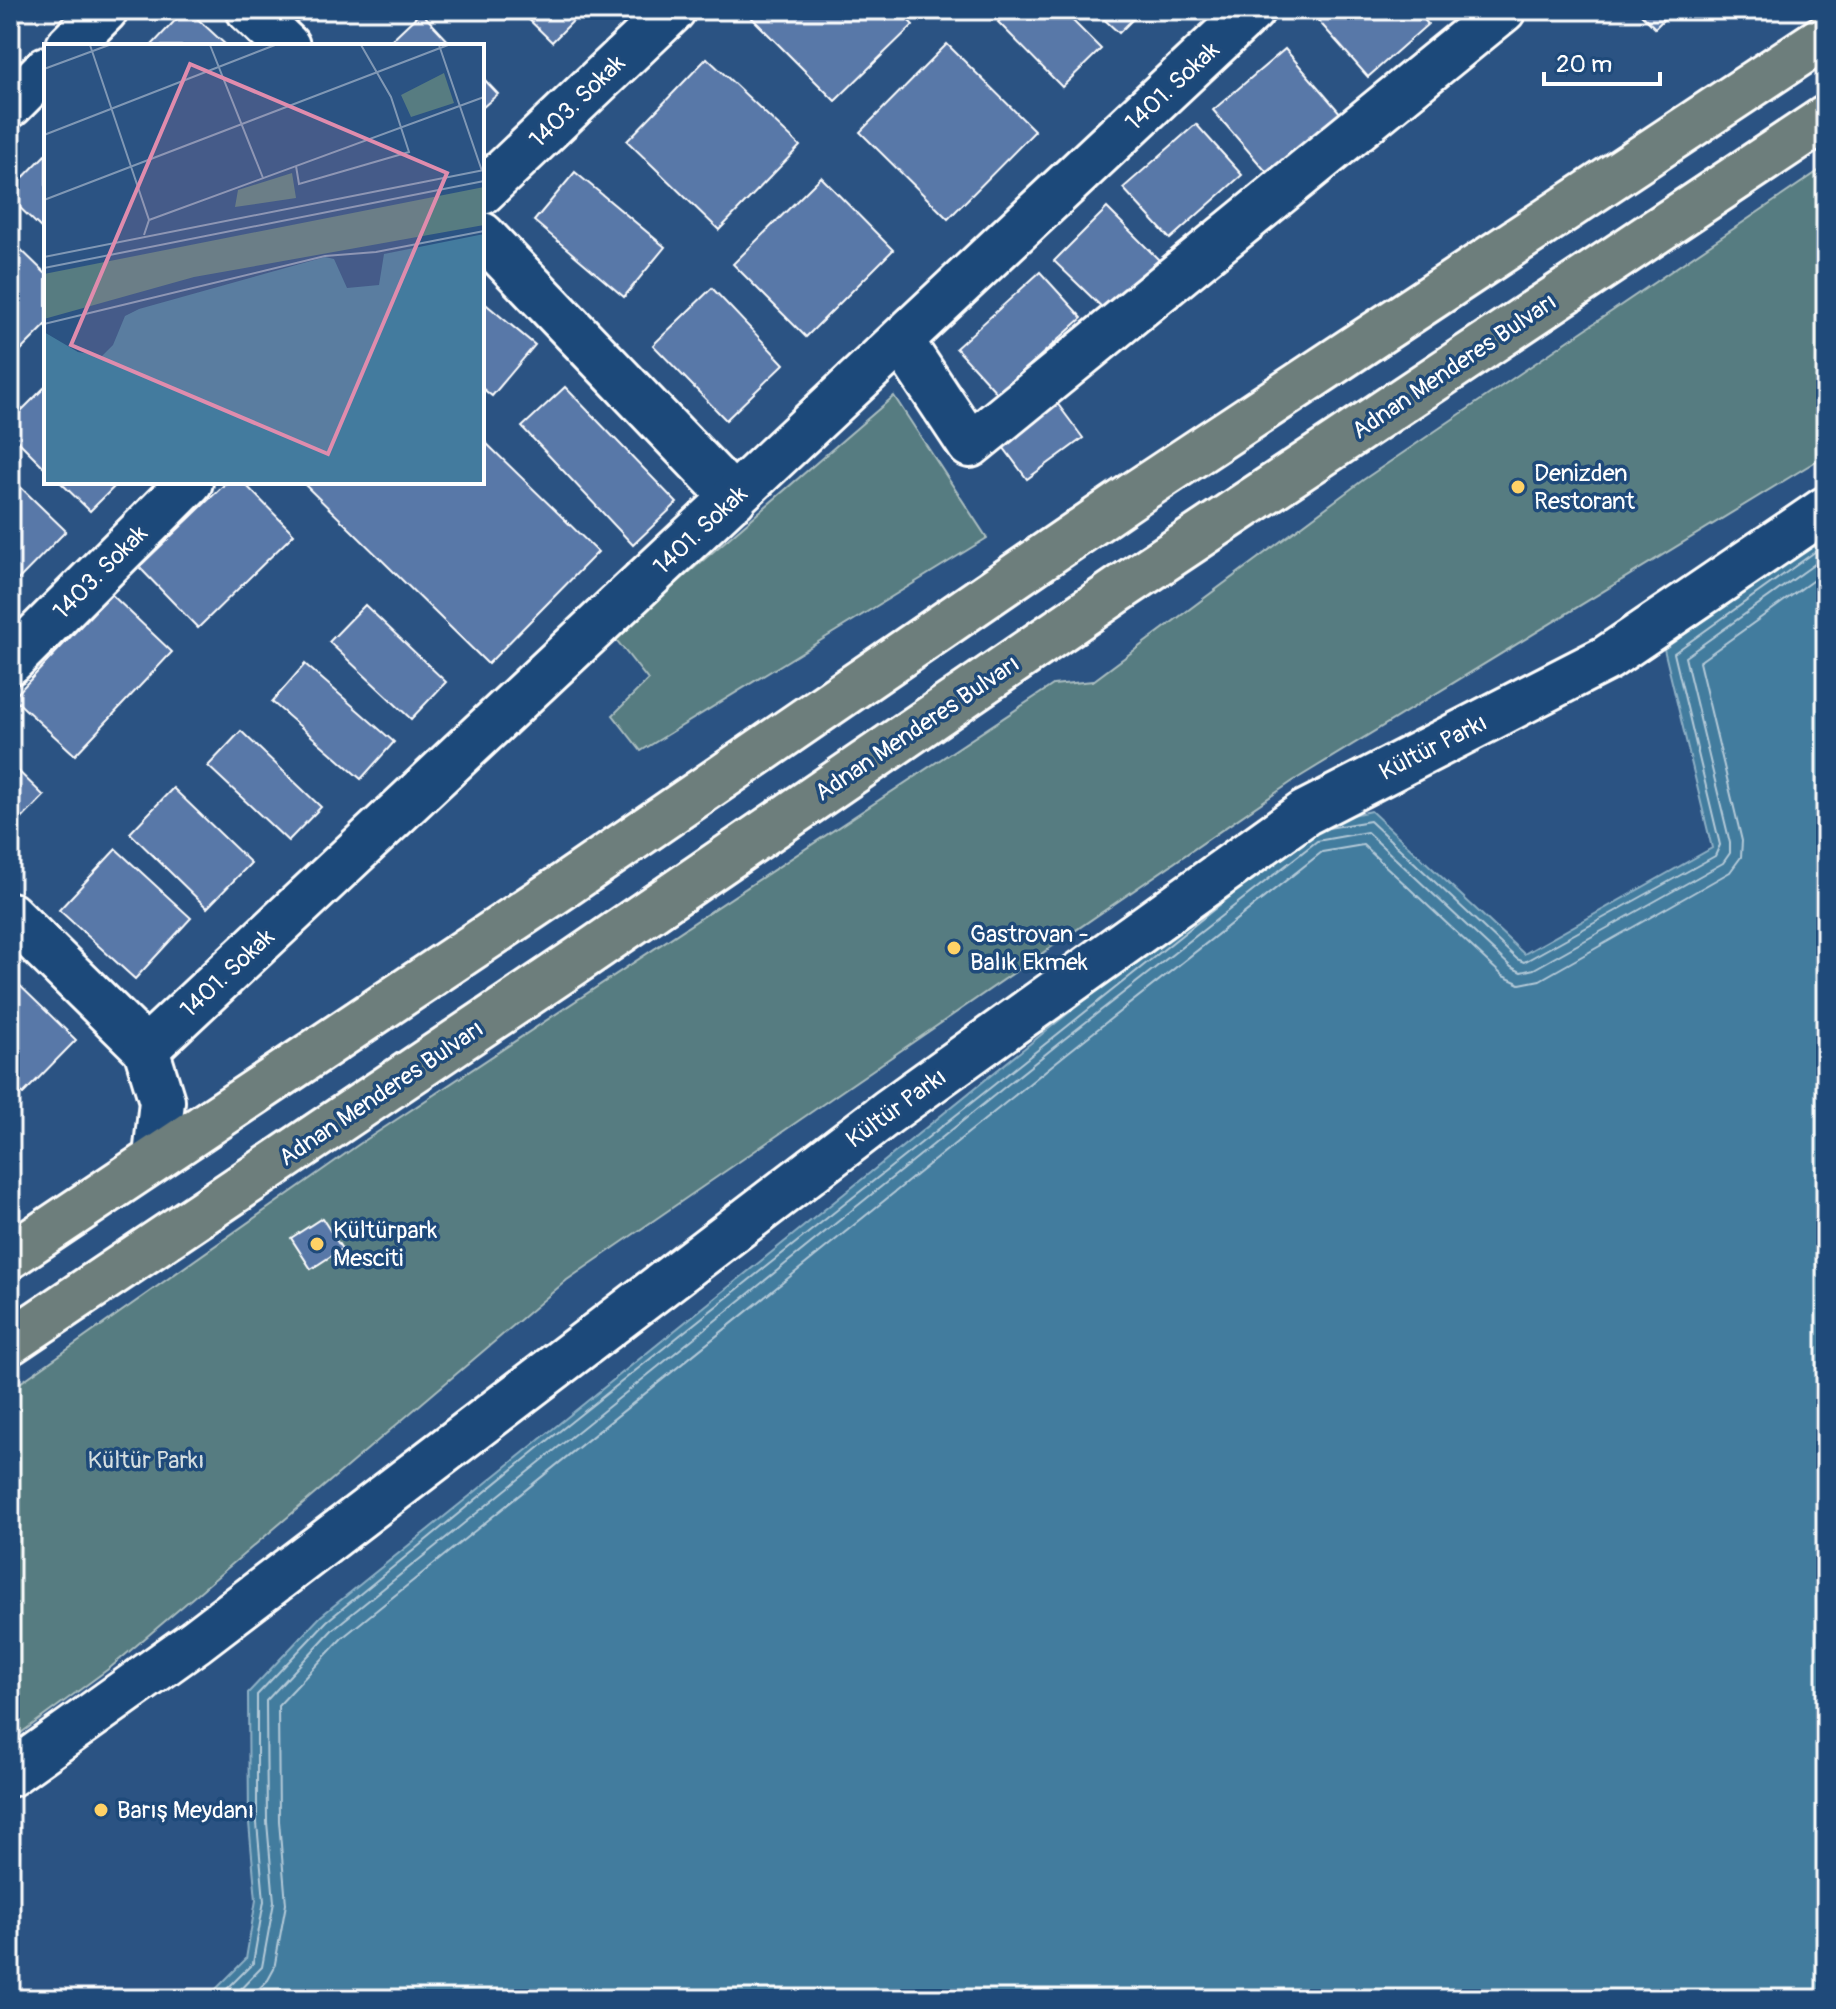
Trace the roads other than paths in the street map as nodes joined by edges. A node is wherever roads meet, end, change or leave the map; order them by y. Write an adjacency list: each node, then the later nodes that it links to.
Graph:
1 (105, 10): 7 (street)
2 (249, 10): 8 (street)
3 (673, 10): 12 (street, 1403. Sokak)
4 (1252, 10): 14 (street, 1401. Sokak)
5 (1503, 10): 14 (street)
6 (1826, 36): 21 (main road)
7 (71, 44)
8 (285, 44)
9 (44, 71): 10 (street)
10 (10, 105)
11 (1826, 118): 23 (main road, Adnan Menderes Bulvarı)
12 (484, 190)
13 (484, 237): 16 (street)
14 (901, 341): 16 (street, 1401. Sokak)
15 (188, 484): 18 (street, 1403. Sokak)
16 (734, 498): 20 (street, 1401. Sokak)
17 (1826, 509): 24 (street, Kültür Parkı)
18 (10, 662)
19 (10, 915): 20 (street)
20 (146, 1049): 21 (street)
21 (156, 1157): 22 (main road)
22 (10, 1256)
23 (10, 1342)
24 (10, 1774)

